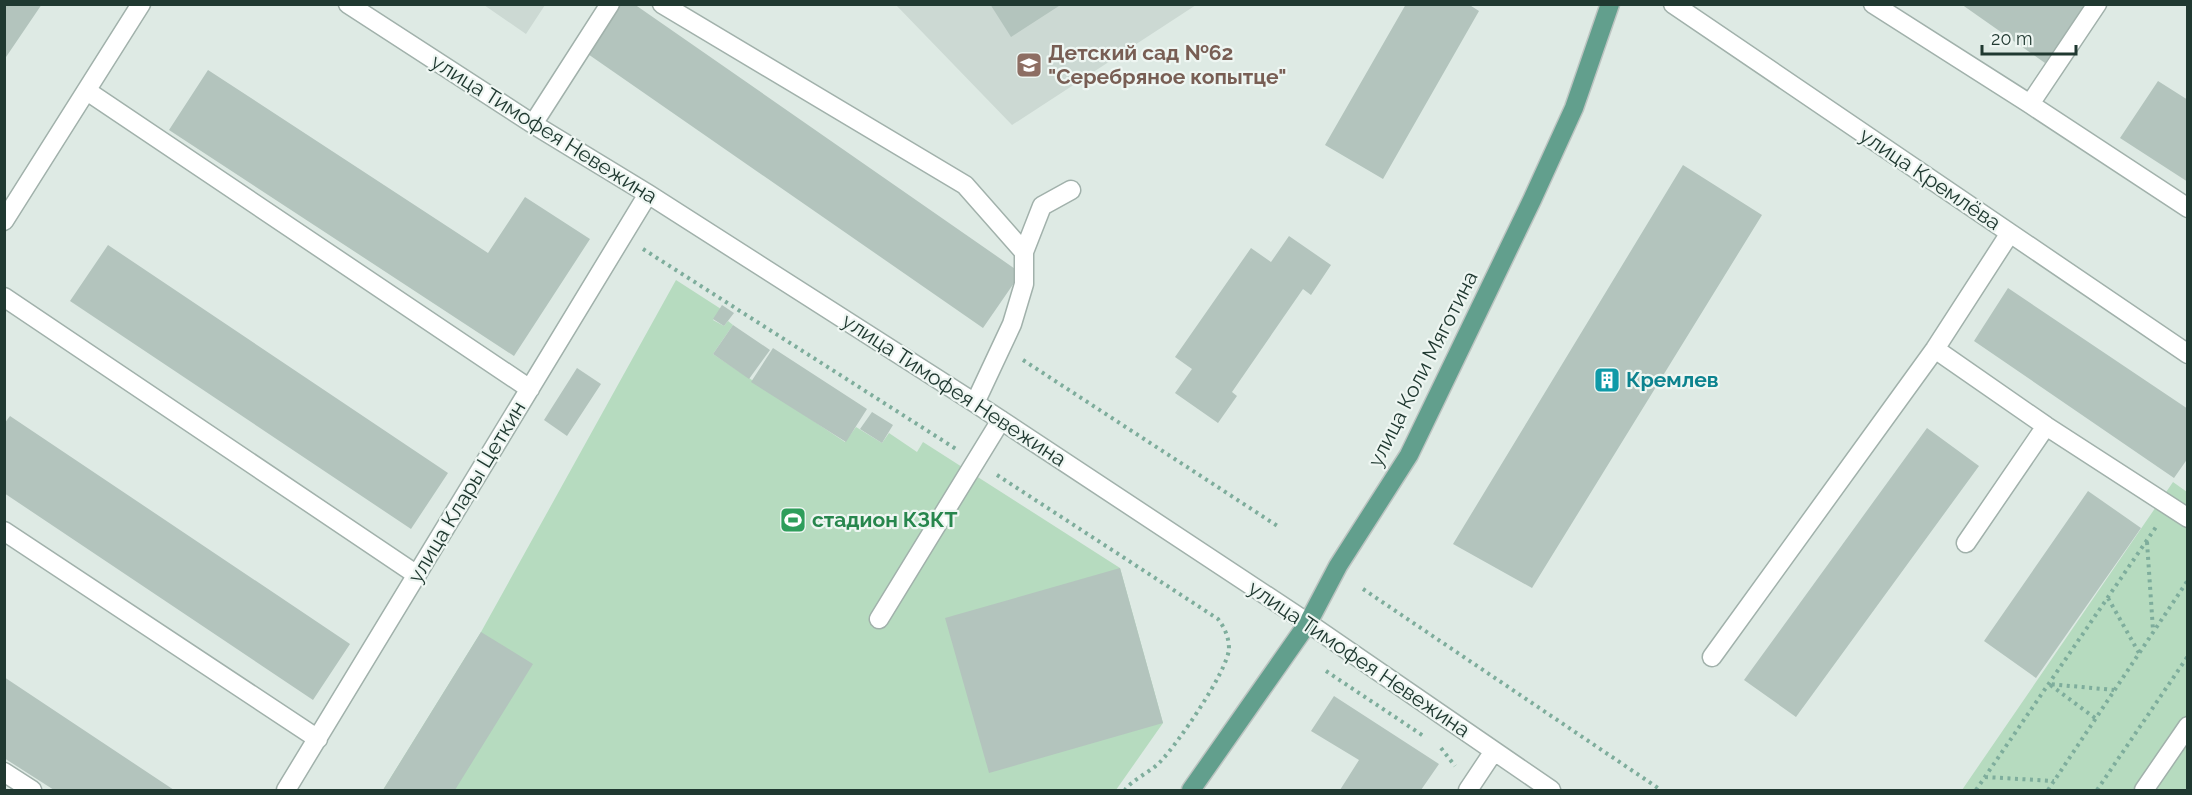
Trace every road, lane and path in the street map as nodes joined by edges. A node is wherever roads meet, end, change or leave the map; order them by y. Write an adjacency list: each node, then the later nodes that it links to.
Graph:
1 (141, 4): 9 (street)
2 (610, 4): 11 (street)
3 (662, 4): 17 (street)
4 (1610, 4): 37 (main road, улица Коли Мяготина)
5 (1673, 4): 16 (street, улица Кремлёва)
6 (1873, 4): 10 (street)
7 (2097, 4): 10 (street)
8 (355, 6): 11 (street, улица Тимофея Невежина)
9 (87, 91): 15 (street); 22 (street)
10 (2030, 104): 14 (street)
11 (533, 124): 13 (street, улица Тимофея Невежина)
12 (1071, 190): 17 (street)
13 (648, 194): 22 (street, улица Клары Цеткин); 23 (street, улица Тимофея Невежина)
14 (2187, 208)
15 (4, 221)
16 (2010, 233): 20 (street); 21 (street, улица Кремлёва)
17 (1024, 252): 19 (street)
18 (4, 297): 32 (street)
19 (1002, 346): 23 (street); 28 (path)
20 (1935, 349): 25 (street); 41 (street)
21 (2187, 354)
22 (530, 389): 32 (street, улица Клары Цеткин)
23 (975, 403): 24 (street, улица Тимофея Невежина)
24 (1001, 420): 36 (street); 37 (street, улица Тимофея Невежина)
25 (2046, 426): 26 (street); 31 (street)
26 (2170, 506): 27 (street); 30 (path)
27 (2187, 518)
28 (1279, 527)
29 (4, 531): 47 (street)
30 (2146, 541): 35 (path); 38 (path)
31 (1966, 543)
32 (417, 575): 47 (street, улица Клары Цеткин)
33 (2187, 580): 38 (path)
34 (1363, 589): 57 (path)
35 (2108, 598): 39 (path); 43 (path)
36 (879, 620)
37 (1308, 622): 48 (street, улица Тимофея Невежина); 55 (main road, улица Коли Мяготина)
38 (2153, 631): 39 (path)
39 (2139, 653): 44 (path)
40 (2187, 656): 60 (path)
41 (1712, 657)
42 (1326, 671): 52 (path)
43 (2049, 684): 44 (path); 45 (path); 50 (path)
44 (2114, 690): 45 (path)
45 (2095, 718): 51 (path)
46 (2187, 726): 61 (street)
47 (318, 739): 54 (street, улица Клары Цеткин)
48 (1494, 751): 52 (street); 56 (street, улица Тимофея Невежина)
49 (4, 772): 53 (street)
50 (1984, 777): 51 (path); 58 (path)
51 (2054, 781): 59 (path)
52 (1470, 789)
53 (32, 790)
54 (286, 790)
55 (1191, 790)
56 (1551, 790)
57 (1660, 790)
58 (1976, 790)
59 (2048, 790)
60 (2097, 790)
61 (2144, 790)

